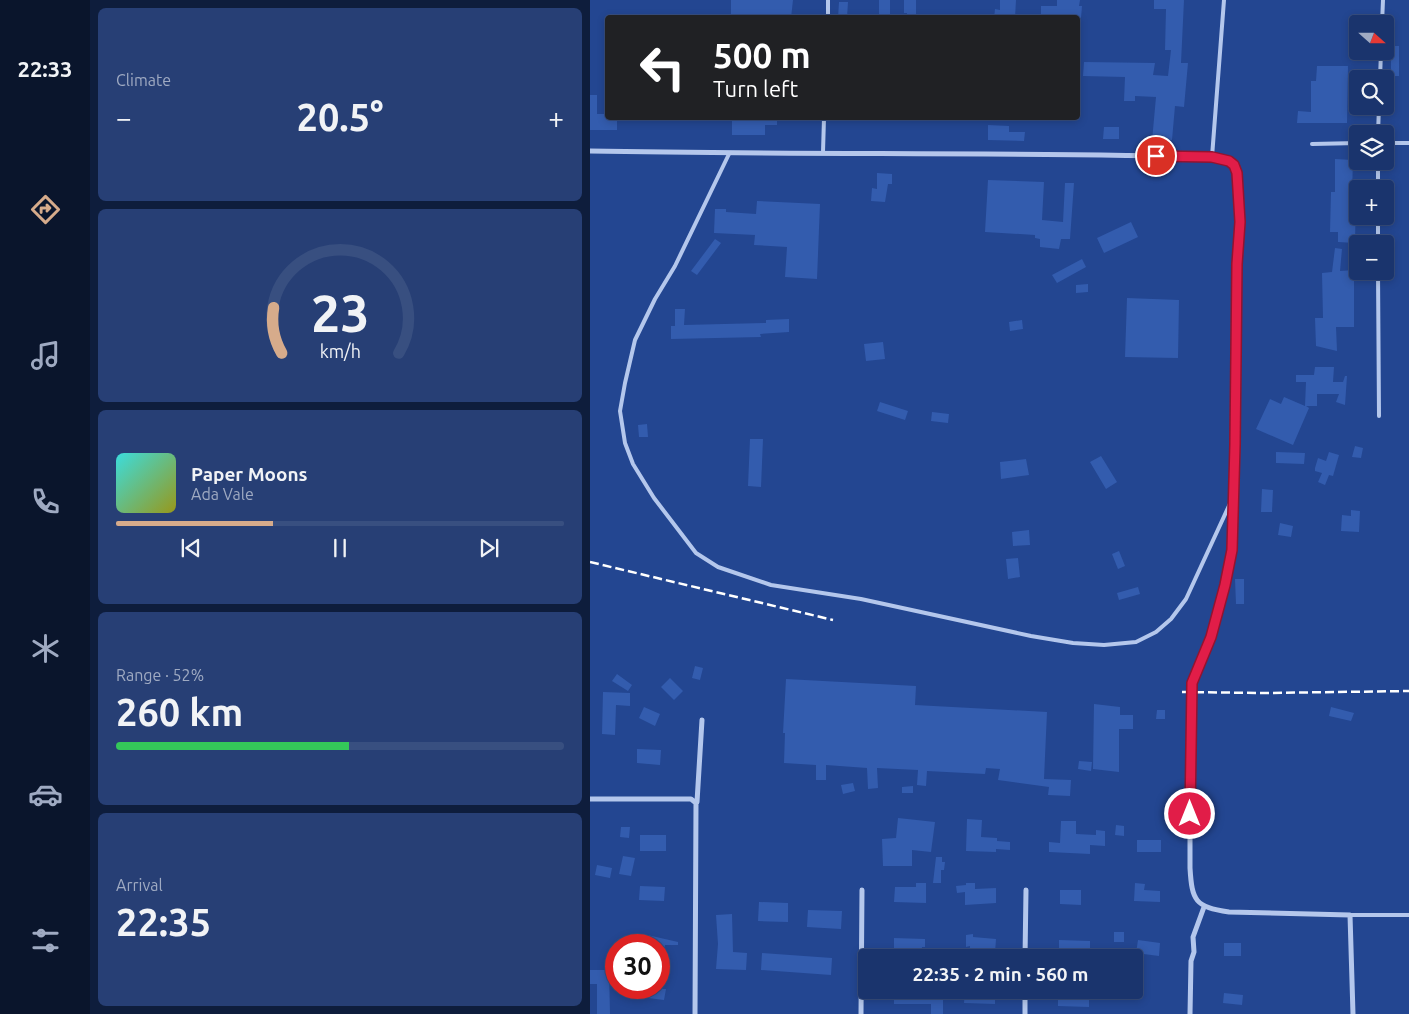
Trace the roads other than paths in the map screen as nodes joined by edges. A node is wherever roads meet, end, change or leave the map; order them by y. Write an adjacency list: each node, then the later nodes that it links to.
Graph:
1 (828, 0): 4 (lane)
2 (1224, 0): 14 (lane)
3 (1383, 0): 5 (lane)
4 (828, 15)
5 (1382, 15)
6 (824, 120): 12 (lane)
7 (1394, 142): 8 (lane)
8 (1409, 142)
9 (1349, 143): 10 (lane)
10 (1312, 144)
11 (590, 151): 13 (street)
12 (823, 152): 13 (street); 14 (street)
13 (729, 154): 17 (lane)
14 (1212, 157): 17 (street)
15 (1378, 280): 16 (lane)
16 (1379, 416)
17 (1234, 494): 23 (street)
18 (702, 720): 20 (street)
19 (590, 799): 20 (street)
20 (696, 803): 28 (street)
21 (862, 890): 29 (street)
22 (1026, 890): 26 (street)
23 (1204, 907): 24 (street); 31 (street)
24 (1350, 915): 25 (lane); 32 (street)
25 (1409, 915)
26 (1026, 949)
27 (1025, 999): 30 (street)
28 (695, 1014)
29 (861, 1014)
30 (1025, 1014)
31 (1190, 1014)
32 (1353, 1014)

